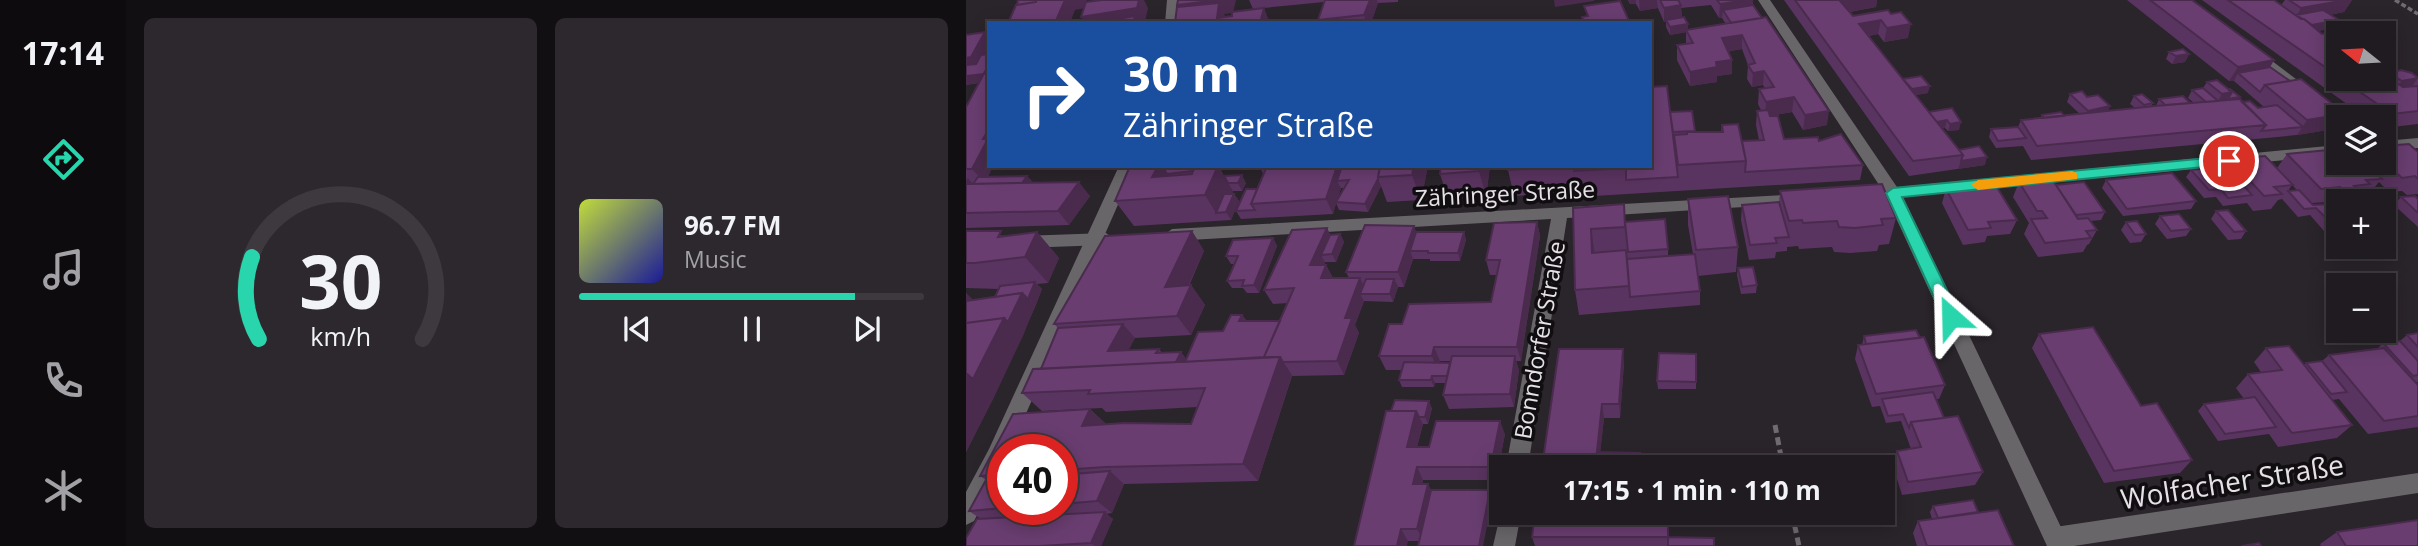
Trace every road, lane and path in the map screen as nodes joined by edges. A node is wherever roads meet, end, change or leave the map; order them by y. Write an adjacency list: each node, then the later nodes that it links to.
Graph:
1 (1173, 0): 5 (street)
2 (1764, 0): 12 (street)
3 (2395, 0): 4 (path)
4 (2418, 13)
5 (1171, 21)
6 (2244, 47): 7 (street)
7 (2326, 107)
8 (2418, 143): 9 (street)
9 (2396, 145)
10 (2326, 151): 12 (street)
11 (1126, 168): 18 (street)
12 (1893, 193): 13 (street); 27 (street)
13 (1856, 195)
14 (1818, 198): 15 (street, Zähringer Straße)
15 (1560, 213): 16 (street, Zähringer Straße); 21 (street, Bonndorfer Straße)
16 (1157, 236)
17 (1116, 239): 18 (street)
18 (1094, 240): 19 (street); 24 (street)
19 (1000, 243)
20 (1775, 425): 22 (path)
21 (1519, 455)
22 (1781, 455)
23 (2418, 483): 27 (street, Wolfacher Straße)
24 (966, 514)
25 (1508, 525): 28 (street)
26 (1795, 525): 29 (path)
27 (2057, 542)
28 (1504, 546)
29 (1799, 546)

